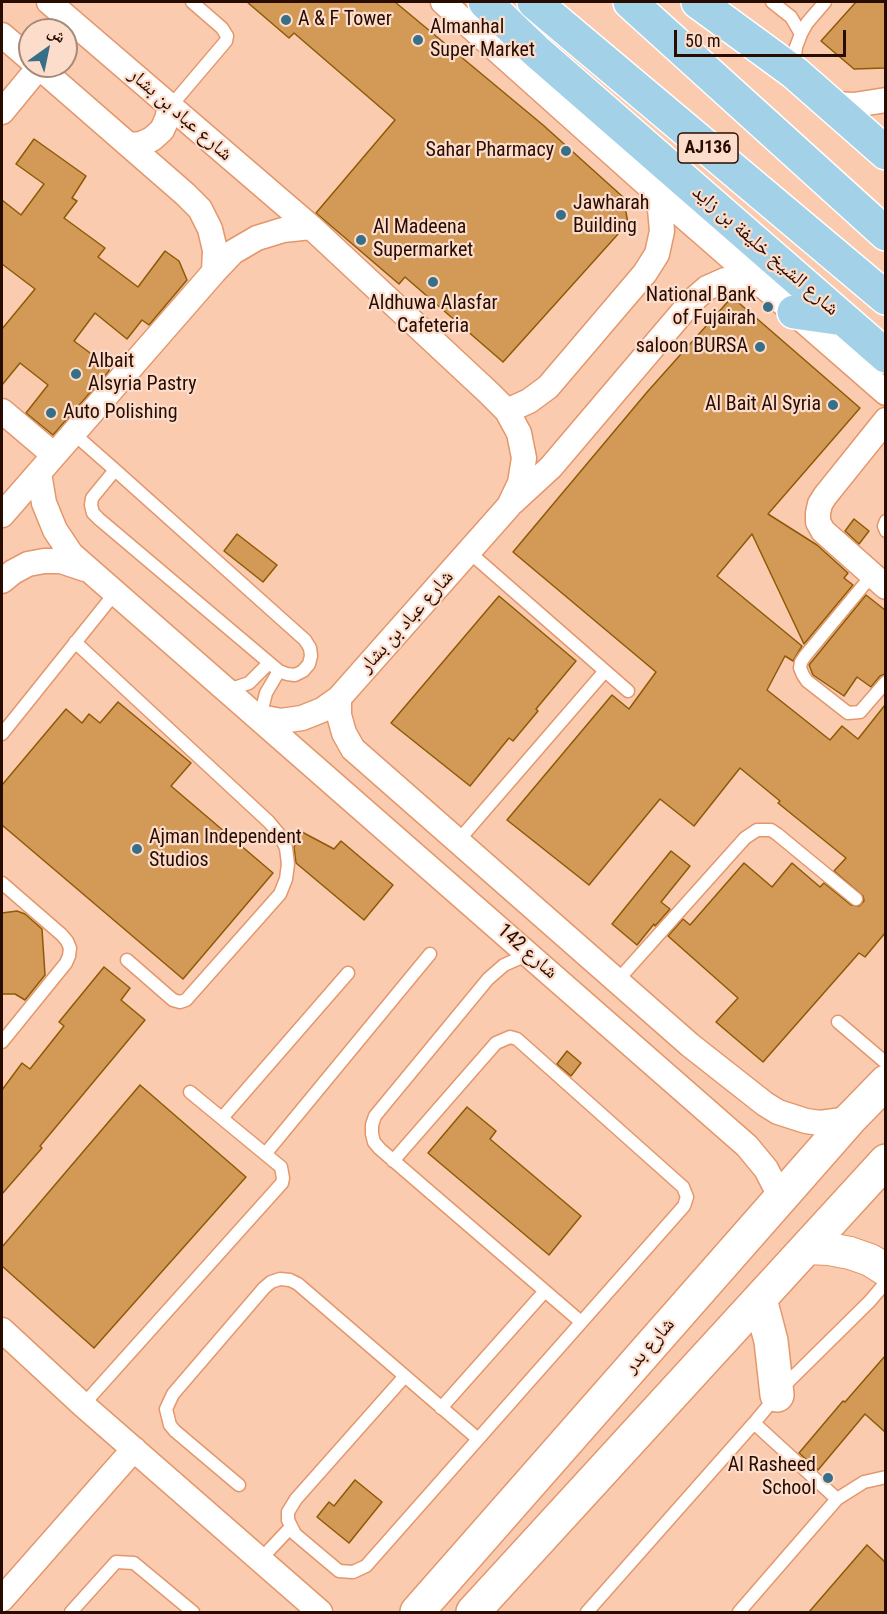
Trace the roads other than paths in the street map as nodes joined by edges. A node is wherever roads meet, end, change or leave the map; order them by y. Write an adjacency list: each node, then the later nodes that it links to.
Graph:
1 (50, 2): 20 (street, شارع عباد بن بشار)
2 (192, 2): 20 (lane)
3 (443, 2): 24 (street)
4 (485, 2): 31 (main road, شارع الشيخ خليفة بن زايد)
5 (534, 2): 29 (main road, شارع الشيخ خليفة بن زايد / AJ136)
6 (630, 2): 26 (main road, AJ136)
7 (698, 2): 11 (main road)
8 (714, 2): 11 (street)
9 (772, 2): 12 (lane)
10 (823, 2): 12 (lane)
11 (740, 31): 15 (main road)
12 (801, 34): 15 (lane)
13 (2, 35): 14 (street)
14 (18, 49)
15 (795, 73): 19 (main road)
16 (26, 78): 21 (street)
17 (52, 78): 22 (street)
18 (885, 100): 19 (street)
19 (831, 104): 23 (main road)
20 (170, 107): 22 (street); 25 (street, شارع عباد بن بشار)
21 (2, 112)
22 (129, 145): 27 (street)
23 (885, 153)
24 (651, 188): 28 (street); 35 (street)
25 (310, 227): 27 (street); 35 (street, شارع عباد بن بشار)
26 (885, 234)
27 (214, 272): 37 (street)
28 (763, 286): 30 (street); 40 (street)
29 (884, 297)
30 (794, 312): 31 (main road); 33 (street)
31 (843, 319): 32 (main road, شارع الشيخ خليفة بن زايد)
32 (885, 356)
33 (885, 393)
34 (2, 411): 38 (street)
35 (507, 411): 40 (street, شارع عباد بن بشار)
36 (885, 420): 47 (street)
37 (73, 433): 38 (street); 39 (lane)
38 (46, 464): 41 (street); 45 (street)
39 (115, 470): 50 (lane); 50 (lane)
40 (509, 506): 44 (street, شارع عباد بن بشار)
41 (2, 515)
42 (885, 520): 43 (lane)
43 (885, 531)
44 (469, 552): 51 (lane); 55 (street, شارع عباد بن بشار)
45 (92, 573): 46 (street); 48 (street)
46 (2, 581)
47 (879, 581): 52 (lane)
48 (115, 593): 49 (lane); 53 (street)
49 (75, 642): 57 (lane); 65 (lane)
50 (274, 667): 53 (lane); 56 (lane)
51 (605, 670): 54 (lane); 60 (lane)
52 (885, 682)
53 (225, 687): 56 (street)
54 (628, 691)
55 (339, 698): 56 (street, شارع عباد بن بشار); 58 (street, شارع 142)
56 (260, 717): 59 (street, شارع 142)
57 (2, 734)
58 (386, 779): 59 (street); 60 (street, شارع 142)
59 (359, 806): 64 (street, شارع 142)
60 (458, 841): 67 (street, شارع 142)
61 (2, 883): 69 (lane)
62 (856, 899): 67 (lane)
63 (430, 954): 77 (lane)
64 (529, 954): 72 (street, شارع 142); 78 (lane)
65 (127, 960)
66 (348, 973): 75 (lane)
67 (617, 981): 70 (street, شارع 142)
68 (838, 1022): 71 (lane)
69 (2, 1042)
70 (690, 1045): 72 (street); 76 (street, شارع 142)
71 (885, 1063)
72 (668, 1074): 80 (street, شارع 142)
73 (885, 1082): 76 (main road, شارع بدر)
74 (190, 1092): 75 (lane)
75 (222, 1118): 77 (lane)
76 (850, 1119): 80 (main road, شارع بدر)
77 (266, 1153): 90 (lane)
78 (393, 1161): 84 (lane); 86 (lane)
79 (885, 1170): 81 (main road)
80 (781, 1198): 104 (main road, شارع بدر)
81 (807, 1248): 82 (street); 85 (main road)
82 (885, 1270)
83 (885, 1282): 89 (lane)
84 (545, 1291): 86 (lane); 91 (lane)
85 (760, 1299): 89 (main road); 105 (main road)
86 (581, 1322): 93 (lane)
87 (2, 1330): 90 (street)
88 (405, 1376): 91 (lane); 96 (lane); 98 (lane)
89 (777, 1395): 92 (lane)
90 (83, 1405): 94 (street)
91 (441, 1408): 93 (lane)
92 (754, 1424): 97 (lane); 106 (lane)
93 (478, 1439): 98 (lane)
94 (134, 1449): 99 (street); 100 (street)
95 (885, 1477): 97 (lane)
96 (239, 1485)
97 (837, 1498): 107 (lane)
98 (290, 1528): 99 (lane)
99 (261, 1560): 103 (street)
100 (2, 1599)
101 (71, 1612): 102 (lane)
102 (193, 1612)
103 (320, 1612)
104 (417, 1612)
105 (473, 1612)
106 (587, 1612)
107 (739, 1612)

